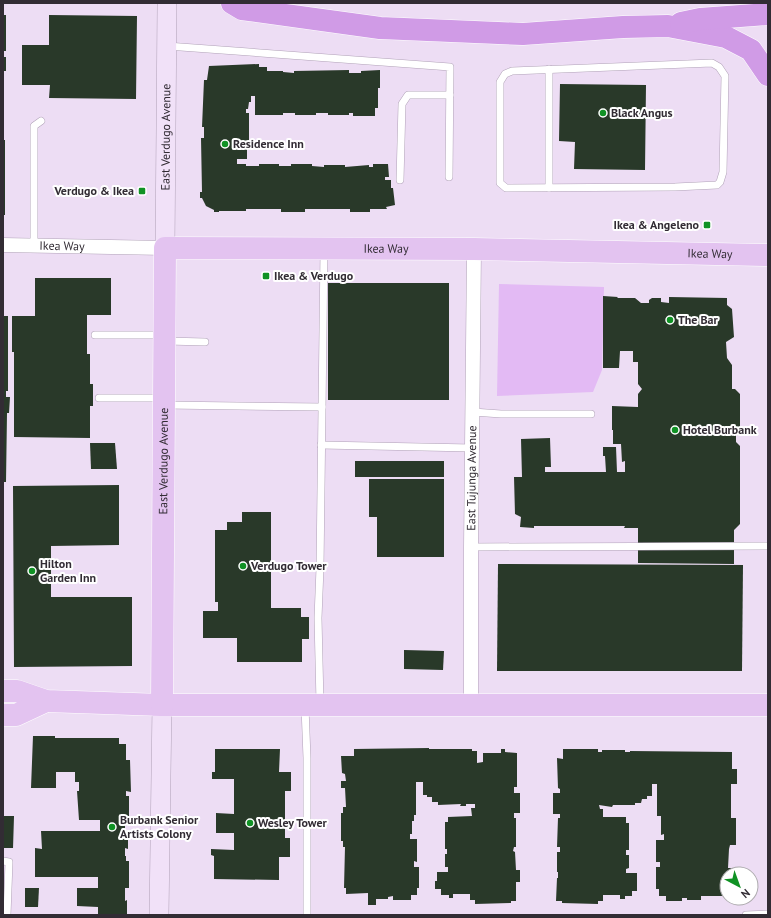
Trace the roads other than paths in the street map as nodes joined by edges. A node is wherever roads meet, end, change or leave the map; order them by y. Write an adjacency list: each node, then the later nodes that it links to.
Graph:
1 (232, 3): 4 (highway)
2 (167, 6): 5 (main road, East Verdugo Avenue)
3 (768, 14): 4 (highway)
4 (668, 26): 7 (highway)
5 (167, 46): 8 (lane); 15 (main road, East Verdugo Avenue)
6 (549, 69): 12 (lane); 12 (lane); 12 (lane)
7 (768, 75)
8 (450, 96): 10 (lane); 11 (lane)
9 (40, 121): 14 (lane)
10 (449, 177)
11 (400, 180)
12 (549, 188)
13 (3, 245): 14 (street, Ikea Way)
14 (34, 246): 15 (street, Ikea Way)
15 (165, 248): 16 (main road, Ikea Way); 20 (main road, East Verdugo Avenue)
16 (324, 249): 17 (main road, Ikea Way); 24 (lane)
17 (474, 249): 18 (main road, Ikea Way); 25 (street, East Tujunga Avenue)
18 (768, 254)
19 (95, 335): 20 (lane)
20 (164, 338): 21 (lane); 23 (main road, East Verdugo Avenue)
21 (205, 342)
22 (99, 398): 23 (lane)
23 (164, 402): 24 (lane); 33 (main road, East Verdugo Avenue)
24 (322, 407): 27 (lane)
25 (473, 412): 26 (lane); 28 (street, East Tujunga Avenue)
26 (591, 414)
27 (322, 444): 28 (lane); 35 (lane)
28 (472, 448): 30 (street, East Tujunga Avenue)
29 (768, 546): 30 (lane)
30 (471, 547): 36 (street, East Tujunga Avenue)
31 (3, 691): 32 (main road)
32 (46, 701): 33 (main road); 37 (main road)
33 (162, 705): 35 (main road); 41 (main road, East Verdugo Avenue)
34 (768, 705): 36 (main road)
35 (312, 706): 36 (main road); 42 (lane)
36 (472, 706)
37 (3, 715)
38 (6, 862): 40 (lane)
39 (768, 914): 43 (lane)
40 (7, 915)
41 (159, 915)
42 (307, 915)
43 (746, 915)

